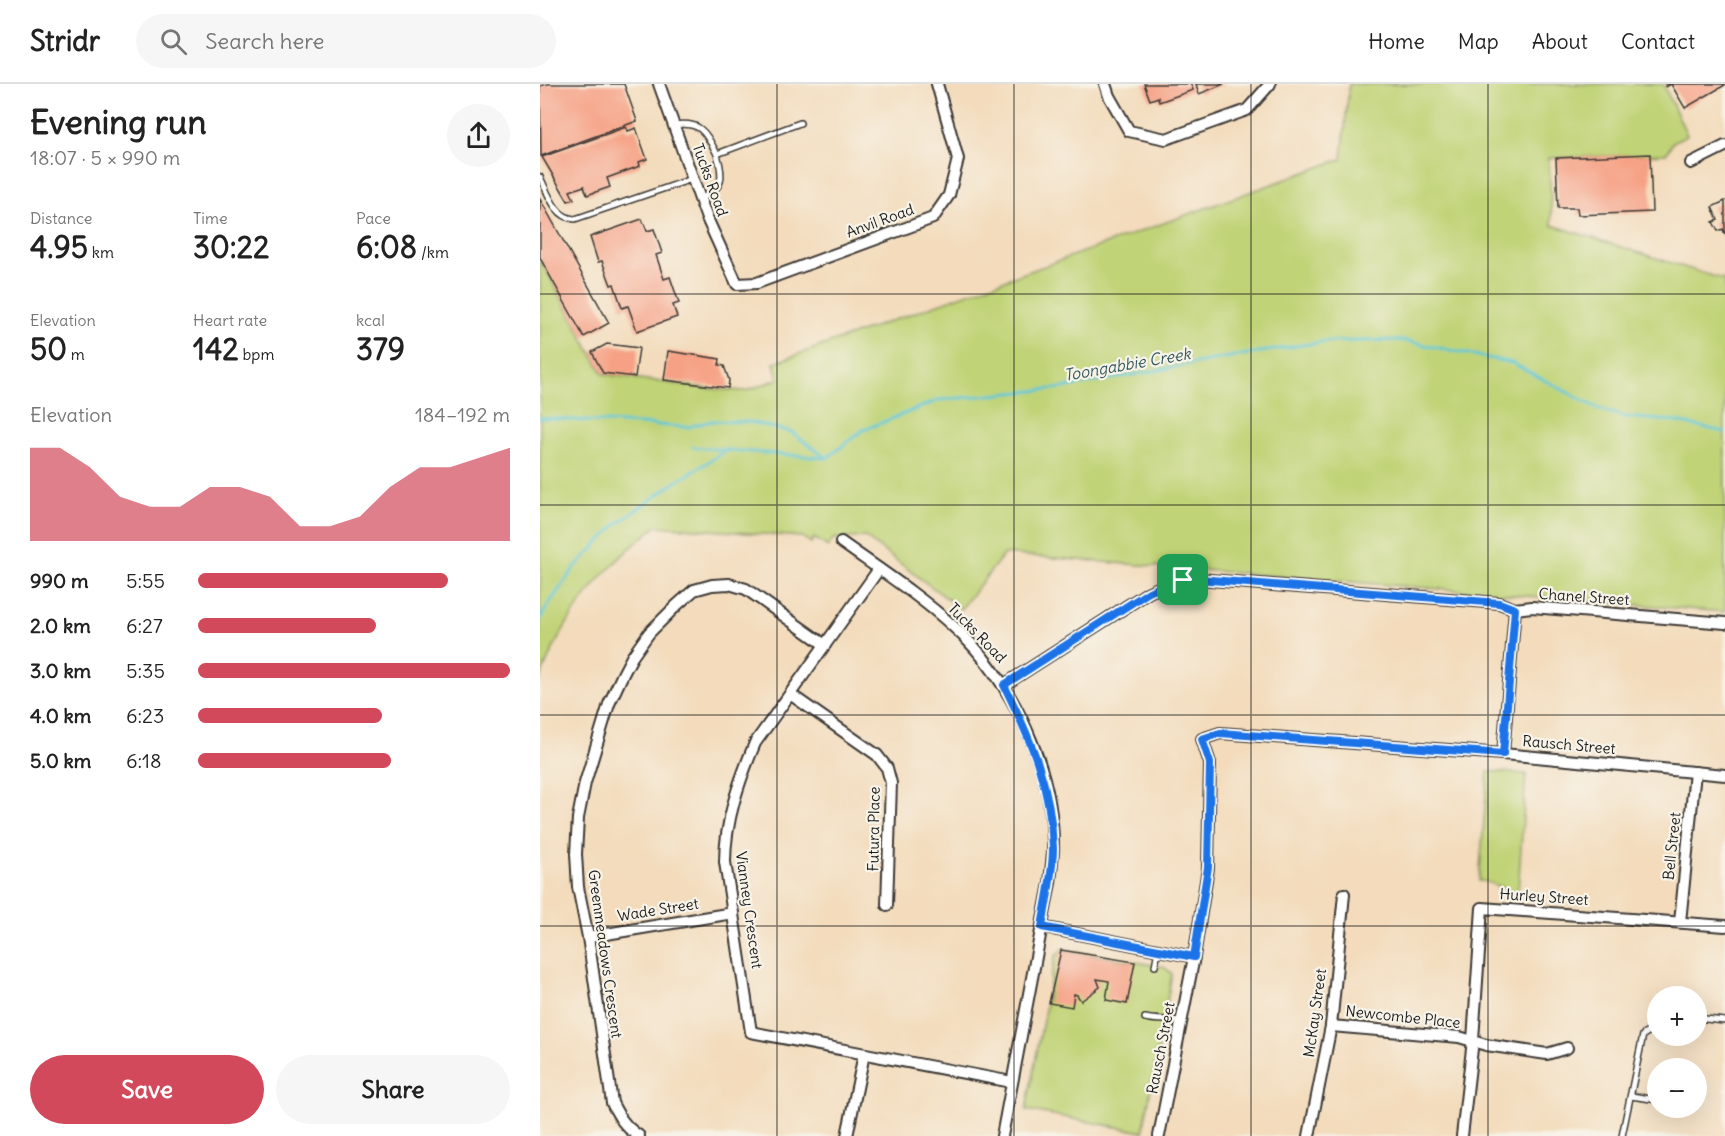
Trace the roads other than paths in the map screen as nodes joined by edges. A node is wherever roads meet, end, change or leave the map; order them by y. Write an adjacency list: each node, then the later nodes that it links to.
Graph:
1 (659, 84): 6 (street, Tucks Road)
2 (937, 84): 13 (street, Anvil Road)
3 (1105, 84): 4 (street)
4 (1270, 84)
5 (800, 123): 8 (lane)
6 (674, 125): 8 (lane); 11 (street, Tucks Road)
7 (1725, 146): 9 (street)
8 (717, 154): 12 (lane)
9 (1691, 163)
10 (540, 177): 11 (lane)
11 (693, 179): 12 (street, Tucks Road)
12 (700, 199): 13 (street, Tucks Road)
13 (737, 284)
14 (841, 542): 15 (street, Tucks Road)
15 (879, 569): 18 (street, Vianney Crescent); 19 (street, Tucks Road)
16 (1515, 609): 17 (street, Chanel Street); 19 (street, Chanel Street); 21 (street)
17 (1725, 623)
18 (825, 645): 20 (street, Vianney Crescent); 30 (street, Greenmeadows Crescent)
19 (1004, 685): 29 (street, Tucks Road)
20 (790, 694): 25 (street, Futura Place); 26 (street, Vianney Crescent)
21 (1503, 754): 22 (street, Rausch Street); 32 (street, Rausch Street)
22 (1695, 772): 23 (street, Rausch Street); 27 (street, Bell Street)
23 (1725, 775)
24 (1344, 894): 38 (street, McKay Street)
25 (887, 905)
26 (733, 913): 30 (street, Wade Street); 42 (street, Vianney Crescent)
27 (1680, 922): 28 (street, Hurley Street); 40 (street, Hurley Street)
28 (1725, 926)
29 (1042, 927): 31 (street); 43 (street, Tucks Road)
30 (588, 937): 46 (street, Greenmeadows Crescent)
31 (1158, 949): 32 (street); 33 (lane)
32 (1194, 957): 36 (street, Rausch Street)
33 (1155, 966)
34 (1145, 1018): 36 (lane)
35 (1707, 1019): 37 (lane)
36 (1181, 1021): 49 (street, Rausch Street)
37 (1725, 1021)
38 (1331, 1026): 40 (street, Newcombe Place); 50 (street, McKay Street)
39 (1647, 1033): 44 (lane)
40 (1473, 1040): 41 (street, Newcombe Place); 51 (street, Hurley Street)
41 (1567, 1048)
42 (864, 1054): 43 (street, Vianney Crescent); 47 (street)
43 (1012, 1082): 48 (street, Tucks Road)
44 (1631, 1096): 45 (lane); 52 (lane)
45 (1647, 1098)
46 (639, 1136)
47 (847, 1136)
48 (1002, 1136)
49 (1159, 1136)
50 (1309, 1136)
51 (1462, 1136)
52 (1622, 1136)

